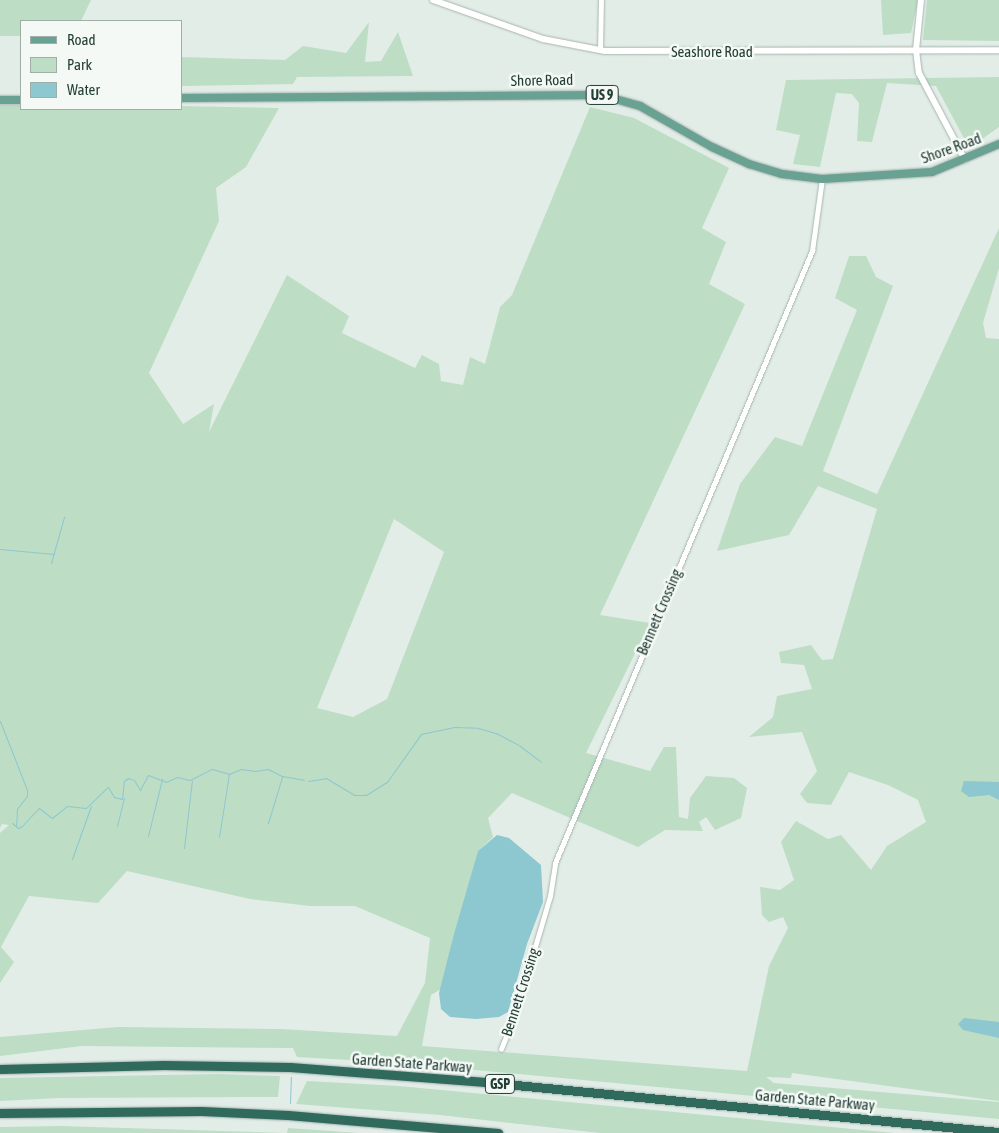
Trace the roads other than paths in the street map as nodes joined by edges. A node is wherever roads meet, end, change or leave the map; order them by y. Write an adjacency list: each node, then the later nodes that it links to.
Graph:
1 (432, 0): 4 (street, Seashore Road)
2 (601, 0): 4 (street)
3 (921, 0): 5 (street)
4 (600, 50): 5 (street, Seashore Road)
5 (916, 50): 6 (street, Seashore Road); 11 (street)
6 (999, 50)
7 (182, 98): 12 (main road, Shore Road / US 9)
8 (0, 100): 9 (main road)
9 (20, 100)
10 (999, 144): 11 (main road, Shore Road / US 9)
11 (966, 160): 12 (main road, Shore Road / US 9)
12 (822, 179): 13 (street, Bennett Crossing)
13 (501, 1049)
14 (0, 1069): 16 (highway, Garden State Parkway / GSP)
15 (0, 1113): 17 (highway)
16 (999, 1132)
17 (498, 1133)

